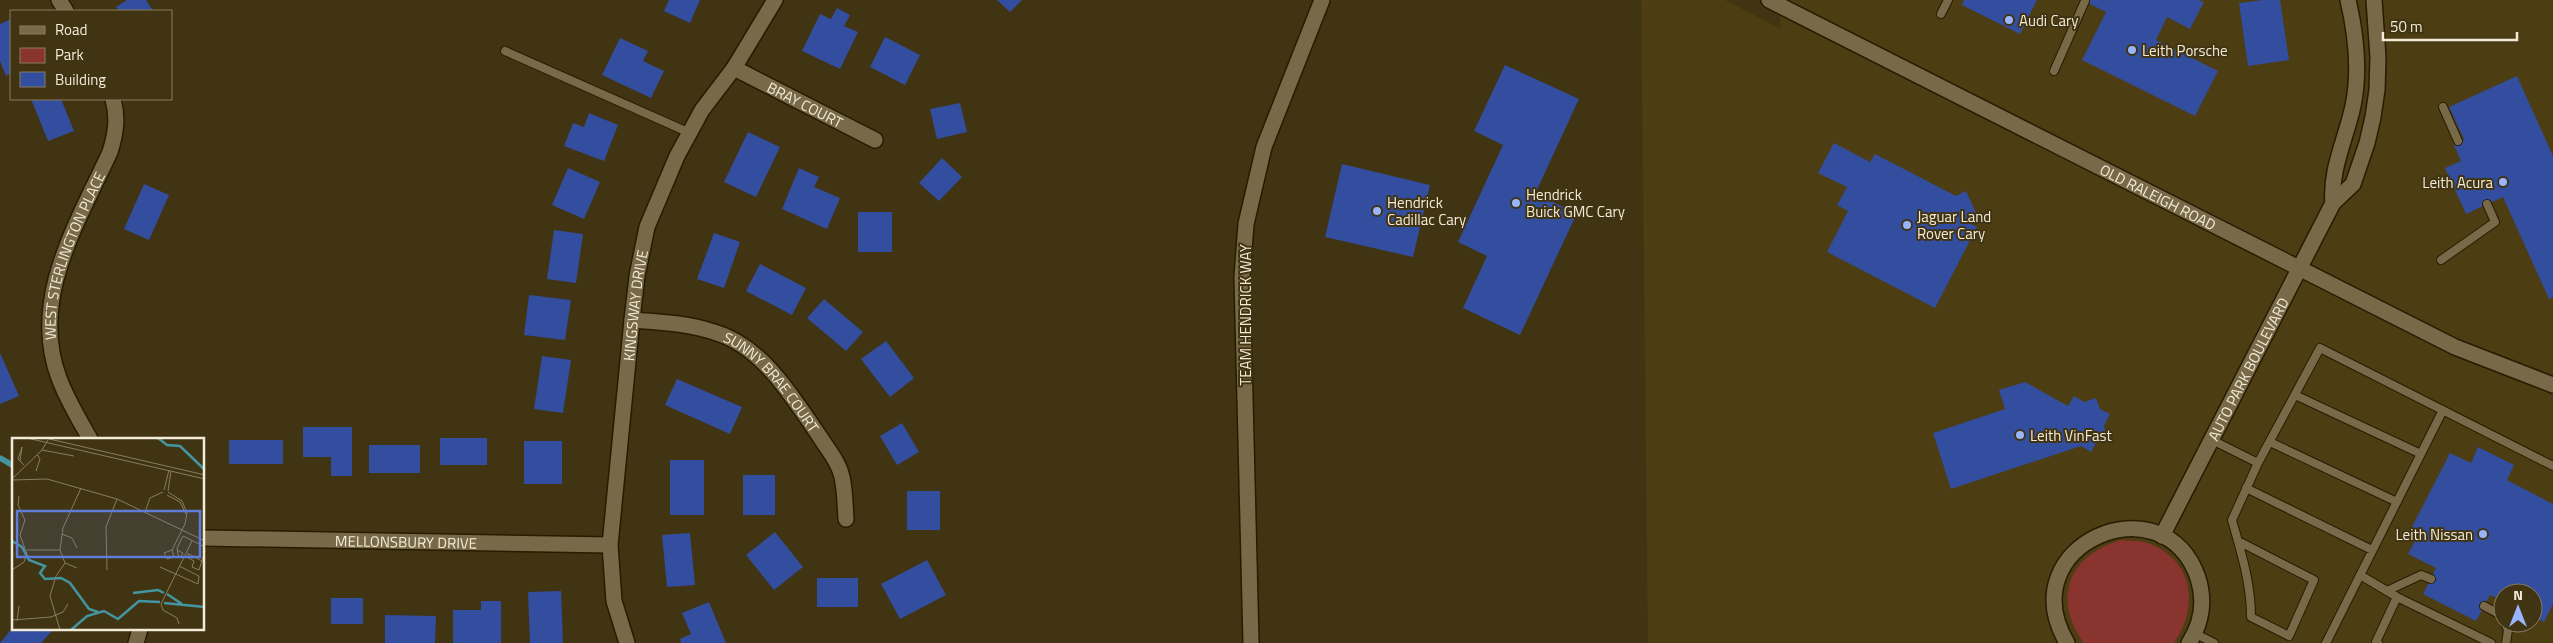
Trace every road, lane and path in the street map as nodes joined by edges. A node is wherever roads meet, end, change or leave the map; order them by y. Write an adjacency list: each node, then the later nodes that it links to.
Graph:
1 (775, 0): 11 (street, KINGSWAY DRIVE)
2 (1322, 0): 50 (street, TEAM HENDRICK WAY)
3 (1769, 0): 8 (street, OLD RALEIGH ROAD)
4 (1948, 0): 9 (lane)
5 (2348, 0): 18 (street, AUTO PARK BOULEVARD)
6 (2374, 0): 18 (street, AUTO PARK BOULEVARD)
7 (2085, 1): 12 (lane)
8 (1785, 4): 21 (street, OLD RALEIGH ROAD)
9 (1941, 14)
10 (505, 51): 15 (lane)
11 (734, 68): 15 (street, KINGSWAY DRIVE); 16 (street, BRAY COURT)
12 (2054, 70)
13 (113, 100): 26 (street, WEST STERLINGTON PLACE)
14 (2443, 107): 17 (lane)
15 (690, 132): 22 (street, KINGSWAY DRIVE)
16 (876, 140)
17 (2458, 141)
18 (2333, 203): 21 (street, AUTO PARK BOULEVARD)
19 (2487, 204): 20 (lane)
20 (2440, 260)
21 (2300, 268): 23 (street, OLD RALEIGH ROAD); 27 (street, AUTO PARK BOULEVARD)
22 (632, 320): 34 (street, SUNNY BRAE COURT); 38 (street, KINGSWAY DRIVE)
23 (2553, 386)
24 (2295, 395): 25 (lane); 28 (lane); 29 (lane)
25 (2443, 410): 29 (lane); 31 (lane)
26 (90, 438)
27 (2212, 440): 30 (lane); 35 (street, AUTO PARK BOULEVARD)
28 (2270, 442): 30 (lane); 33 (lane)
29 (2421, 454): 33 (lane)
30 (2258, 463): 32 (lane)
31 (2553, 466)
32 (2246, 488): 37 (lane); 39 (lane)
33 (2396, 502): 39 (lane)
34 (846, 518)
35 (2162, 536): 47 (street); 51 (street)
36 (205, 538): 38 (street, MELLONSBURY DRIVE)
37 (2238, 541): 37 (lane)
38 (610, 545): 49 (street, KINGSWAY DRIVE)
39 (2372, 550): 40 (lane)
40 (2360, 576): 42 (lane); 53 (lane)
41 (2430, 579): 42 (lane)
42 (2387, 591): 43 (lane)
43 (2397, 597): 54 (lane); 55 (lane)
44 (2484, 606): 45 (lane)
45 (2493, 611)
46 (140, 630): 48 (street)
47 (2192, 638): 52 (lane)
48 (136, 643)
49 (627, 643)
50 (1251, 643)
51 (2067, 643)
52 (2214, 643)
53 (2326, 643)
54 (2378, 643)
55 (2491, 643)

